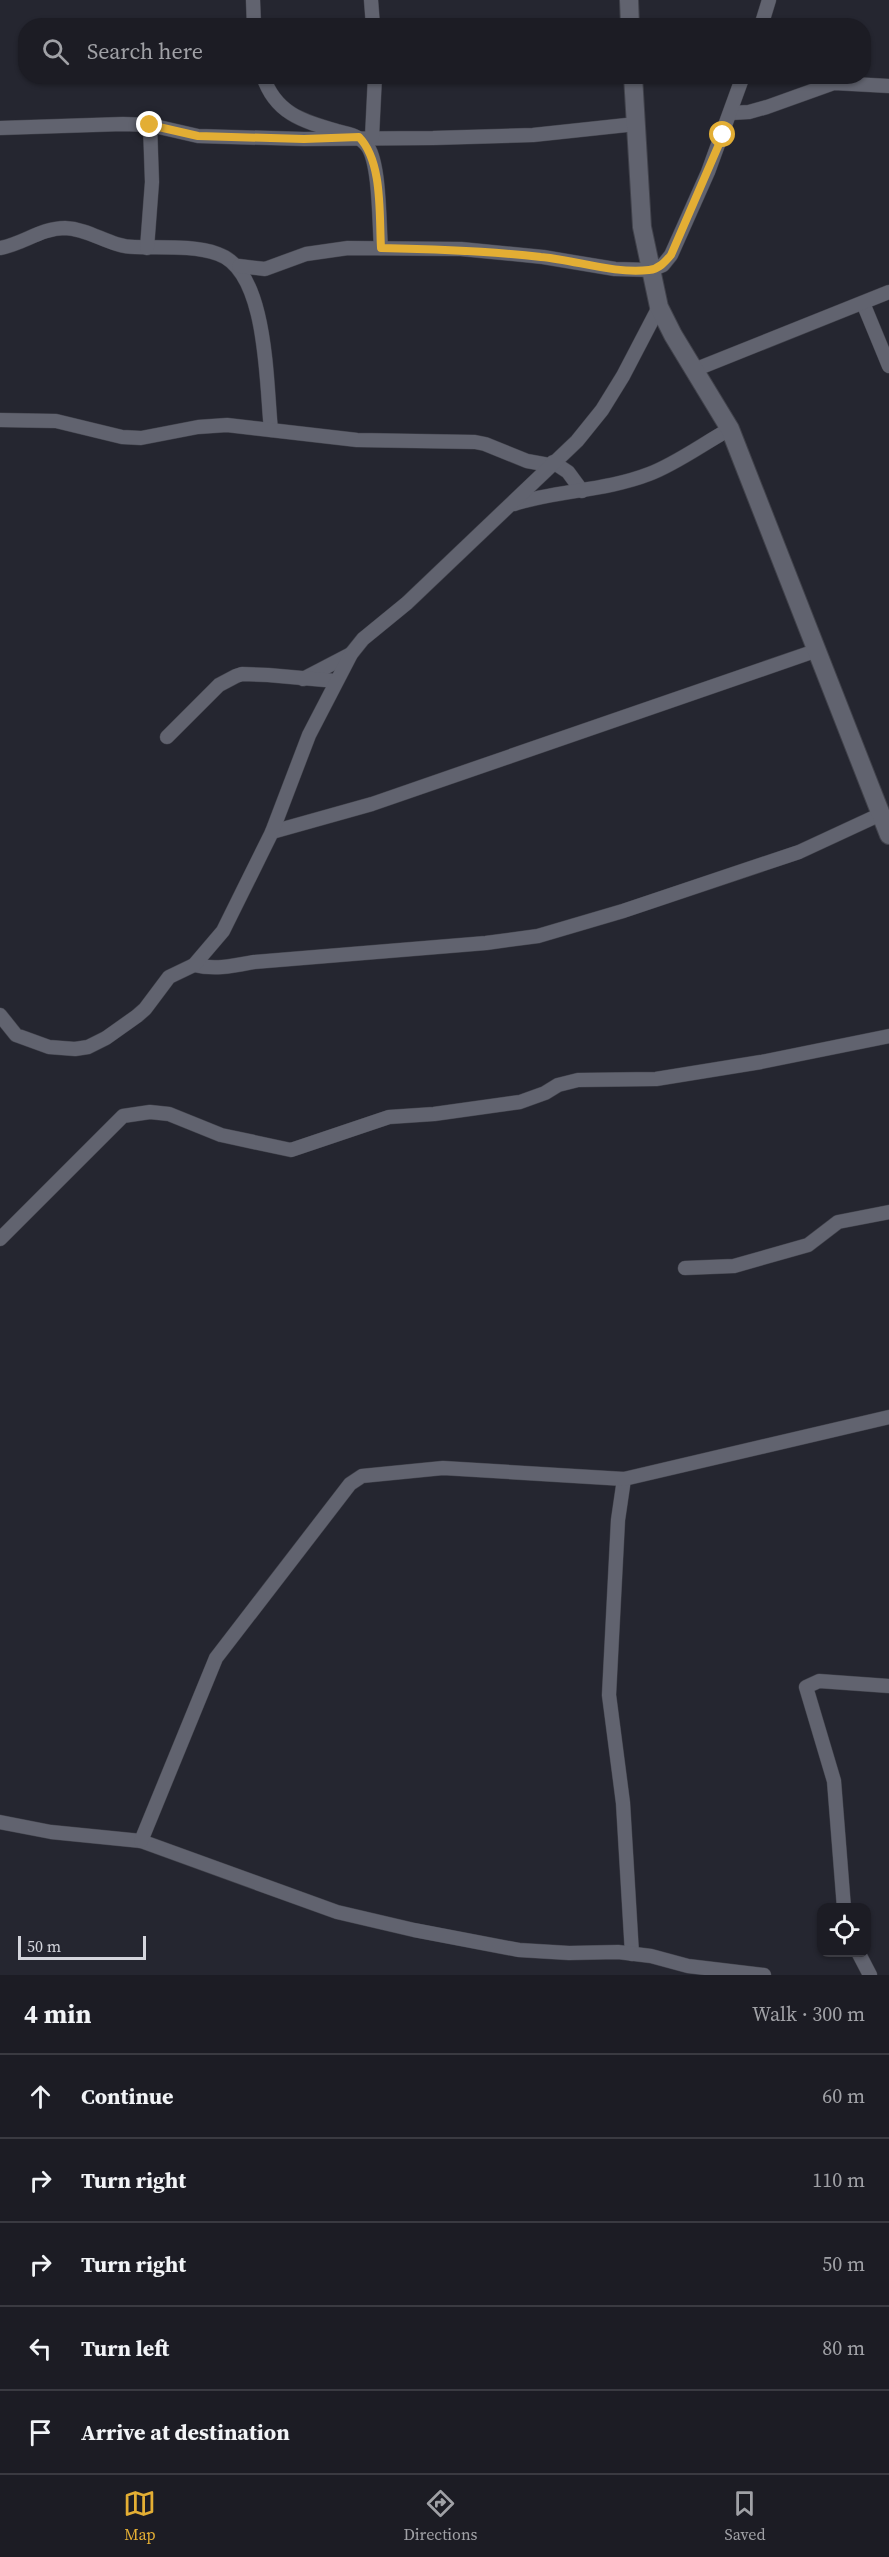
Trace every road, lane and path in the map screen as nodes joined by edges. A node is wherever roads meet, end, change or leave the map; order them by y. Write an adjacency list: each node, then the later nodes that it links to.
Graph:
1 (253, 0): 5 (street)
2 (371, 0): 6 (street)
3 (629, 0): 7 (street)
4 (769, 0): 8 (street)
5 (254, 18)
6 (372, 18)
7 (630, 18)
8 (763, 18)
9 (266, 84): 20 (street)
10 (374, 84): 20 (street)
11 (634, 84): 17 (street)
12 (740, 84): 16 (street)
13 (829, 84): 16 (street)
14 (862, 84): 15 (street)
15 (889, 86)
16 (731, 113): 26 (street)
17 (636, 124): 20 (street); 26 (street)
18 (150, 125): 19 (street); 20 (street); 22 (street)
19 (0, 128)
20 (366, 137): 23 (street)
21 (0, 248): 22 (street)
22 (147, 248): 24 (street)
23 (381, 248): 25 (street); 26 (street)
24 (239, 266): 25 (street); 28 (street)
25 (265, 269): 28 (street)
26 (651, 270): 30 (street)
27 (889, 292): 29 (street)
28 (255, 297): 35 (street)
29 (863, 303): 31 (street); 32 (street)
30 (659, 307): 32 (street); 36 (street)
31 (889, 366)
32 (694, 370): 34 (street)
33 (0, 420): 35 (street)
34 (729, 429): 37 (street); 39 (street)
35 (271, 430): 36 (street)
36 (551, 463): 37 (street); 38 (street)
37 (582, 491): 38 (street)
38 (512, 505): 40 (street)
39 (815, 651): 44 (street); 45 (street)
40 (351, 654): 41 (street); 42 (street)
41 (303, 679): 42 (street); 43 (street)
42 (336, 681): 45 (street)
43 (167, 738)
44 (880, 814): 46 (street); 47 (street)
45 (272, 832): 47 (street)
46 (889, 835)
47 (194, 965): 48 (street)
48 (0, 1015)
49 (889, 1036): 51 (street)
50 (889, 1212): 52 (street)
51 (0, 1239)
52 (685, 1268)
53 (889, 1417): 54 (street)
54 (624, 1479): 57 (street); 59 (street)
55 (889, 1686): 58 (street)
56 (0, 1822): 57 (street)
57 (141, 1841): 59 (street)
58 (844, 1903)
59 (632, 1954): 61 (street)
60 (860, 1957): 62 (street)
61 (764, 1975)
62 (870, 1975)

